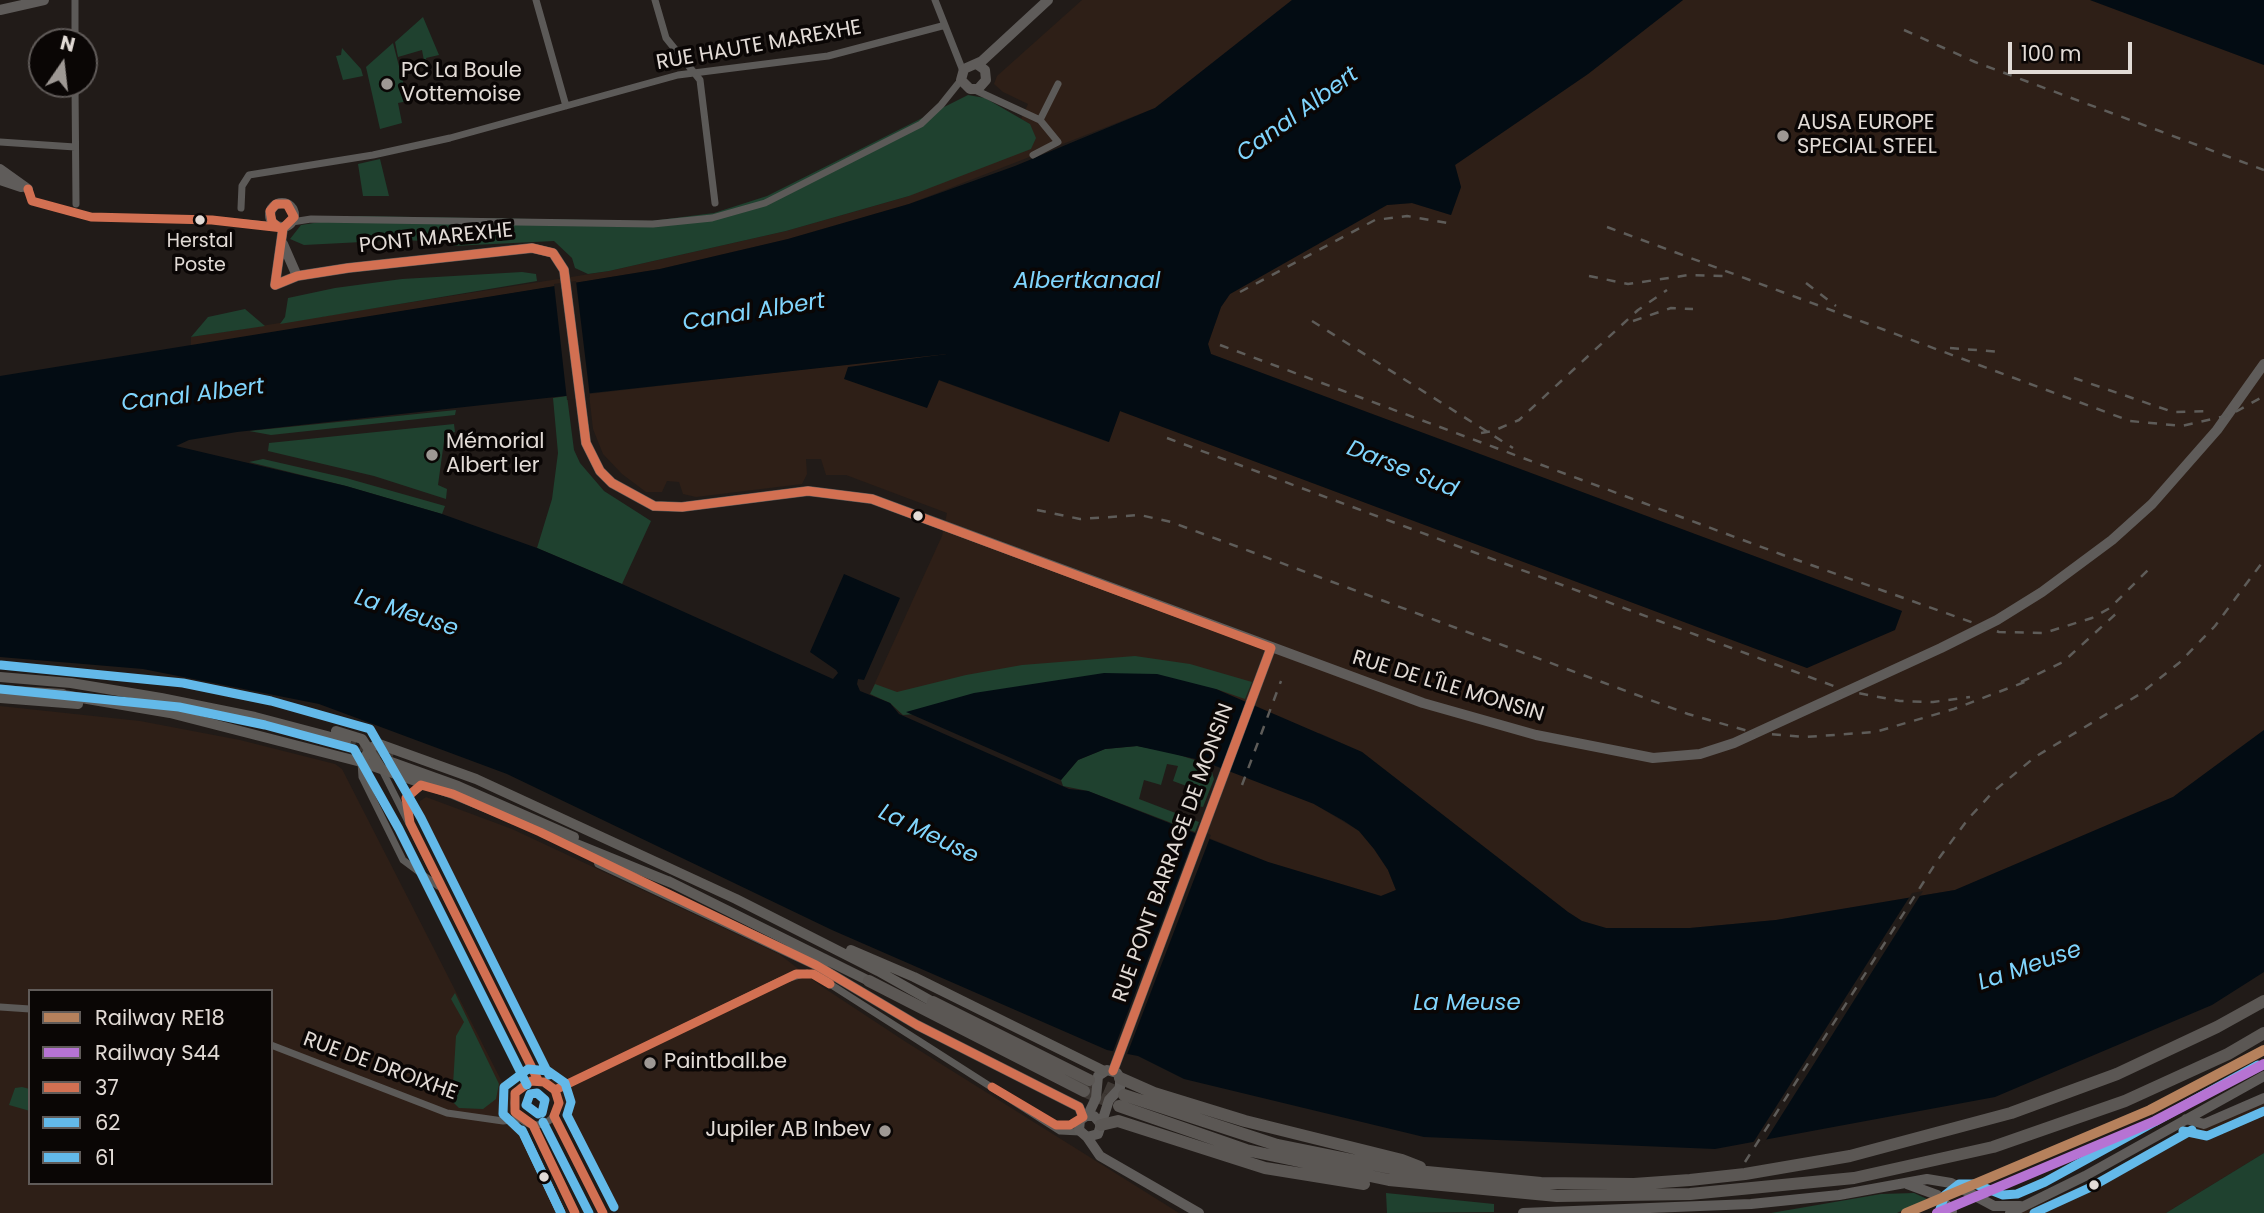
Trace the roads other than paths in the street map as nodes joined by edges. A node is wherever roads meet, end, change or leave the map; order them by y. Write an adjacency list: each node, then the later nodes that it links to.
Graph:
1 (44, 0): 7 (street)
2 (75, 0): 9 (street)
3 (536, 0): 17 (street)
4 (655, 0): 11 (street)
5 (935, 0): 8 (street)
6 (1048, 0): 10 (street)
7 (0, 10)
8 (942, 26): 10 (street); 11 (street, RUE HAUTE MAREXHE)
9 (75, 28)
10 (968, 70): 12 (street); 14 (street); 28 (street)
11 (695, 72): 17 (street, RUE HAUTE MAREXHE); 25 (street)
12 (985, 83): 14 (street); 15 (street)
13 (1058, 84): 18 (street)
14 (975, 90): 15 (street)
15 (997, 97): 18 (street)
16 (75, 98): 20 (street)
17 (566, 106): 27 (street, RUE HAUTE MAREXHE)
18 (1040, 120): 21 (street)
19 (0, 142): 20 (street)
20 (75, 147): 26 (street)
21 (1034, 155)
22 (0, 169): 24 (street)
23 (0, 180): 24 (street)
24 (28, 189): 28 (street)
25 (715, 203)
26 (76, 204)
27 (242, 208)
28 (284, 225): 29 (street)
29 (283, 244): 30 (street); 30 (street, PONT MAREXHE)
30 (297, 276): 32 (street, PONT MAREXHE)
31 (2264, 364): 33 (street, RUE DE L'ÎLE MONSIN)
32 (579, 401): 33 (street, RUE DE L'ÎLE MONSIN)
33 (1271, 648): 56 (street, RUE PONT BARRAGE DE MONSIN)
34 (0, 677): 35 (main road)
35 (111, 689): 37 (main road); 40 (main road)
36 (0, 690): 37 (main road)
37 (58, 694): 39 (main road)
38 (0, 698): 39 (main road)
39 (198, 721): 41 (main road)
40 (369, 750): 41 (main road); 42 (main road); 48 (main road)
41 (361, 762): 42 (main road); 47 (street)
42 (388, 762): 43 (main road); 44 (street); 46 (main road); 51 (main road)
43 (426, 784): 44 (street); 45 (main road)
44 (410, 823): 47 (street)
45 (540, 832): 46 (main road); 64 (main road)
46 (672, 883): 49 (main road)
47 (442, 889): 58 (street)
48 (783, 923): 51 (main road); 56 (main road)
49 (869, 981): 59 (highway)
50 (2264, 1001): 72 (highway)
51 (933, 1002): 59 (highway)
52 (0, 1007): 53 (street)
53 (28, 1009)
54 (2264, 1033): 73 (highway)
55 (273, 1046): 65 (street, RUE DE DROIXHE)
56 (1114, 1070): 59 (street); 62 (street); 72 (highway)
57 (2264, 1076): 66 (street)
58 (538, 1080): 60 (street); 65 (street)
59 (1090, 1087): 62 (street); 64 (street)
60 (555, 1090): 63 (street); 68 (street)
61 (2264, 1098): 66 (street)
62 (1118, 1099): 69 (street); 72 (highway); 73 (highway)
63 (554, 1116): 67 (street); 79 (street)
64 (1084, 1118): 68 (street); 69 (street); 70 (street)
65 (520, 1119): 67 (street)
66 (2186, 1119): 76 (street)
67 (533, 1125): 78 (street)
68 (1056, 1125): 70 (street)
69 (1100, 1127): 70 (street); 71 (street); 73 (highway)
70 (1084, 1135): 71 (street)
71 (1108, 1158): 80 (street)
72 (1433, 1173)
73 (1420, 1184)
74 (1907, 1184): 75 (street); 77 (street); 81 (street)
75 (1977, 1199): 76 (street); 77 (street); 82 (street)
76 (2020, 1206): 83 (street)
77 (1952, 1209)
78 (575, 1213)
79 (603, 1213)
80 (1199, 1213)
81 (1523, 1213)
82 (1985, 1213)
83 (2010, 1213)

